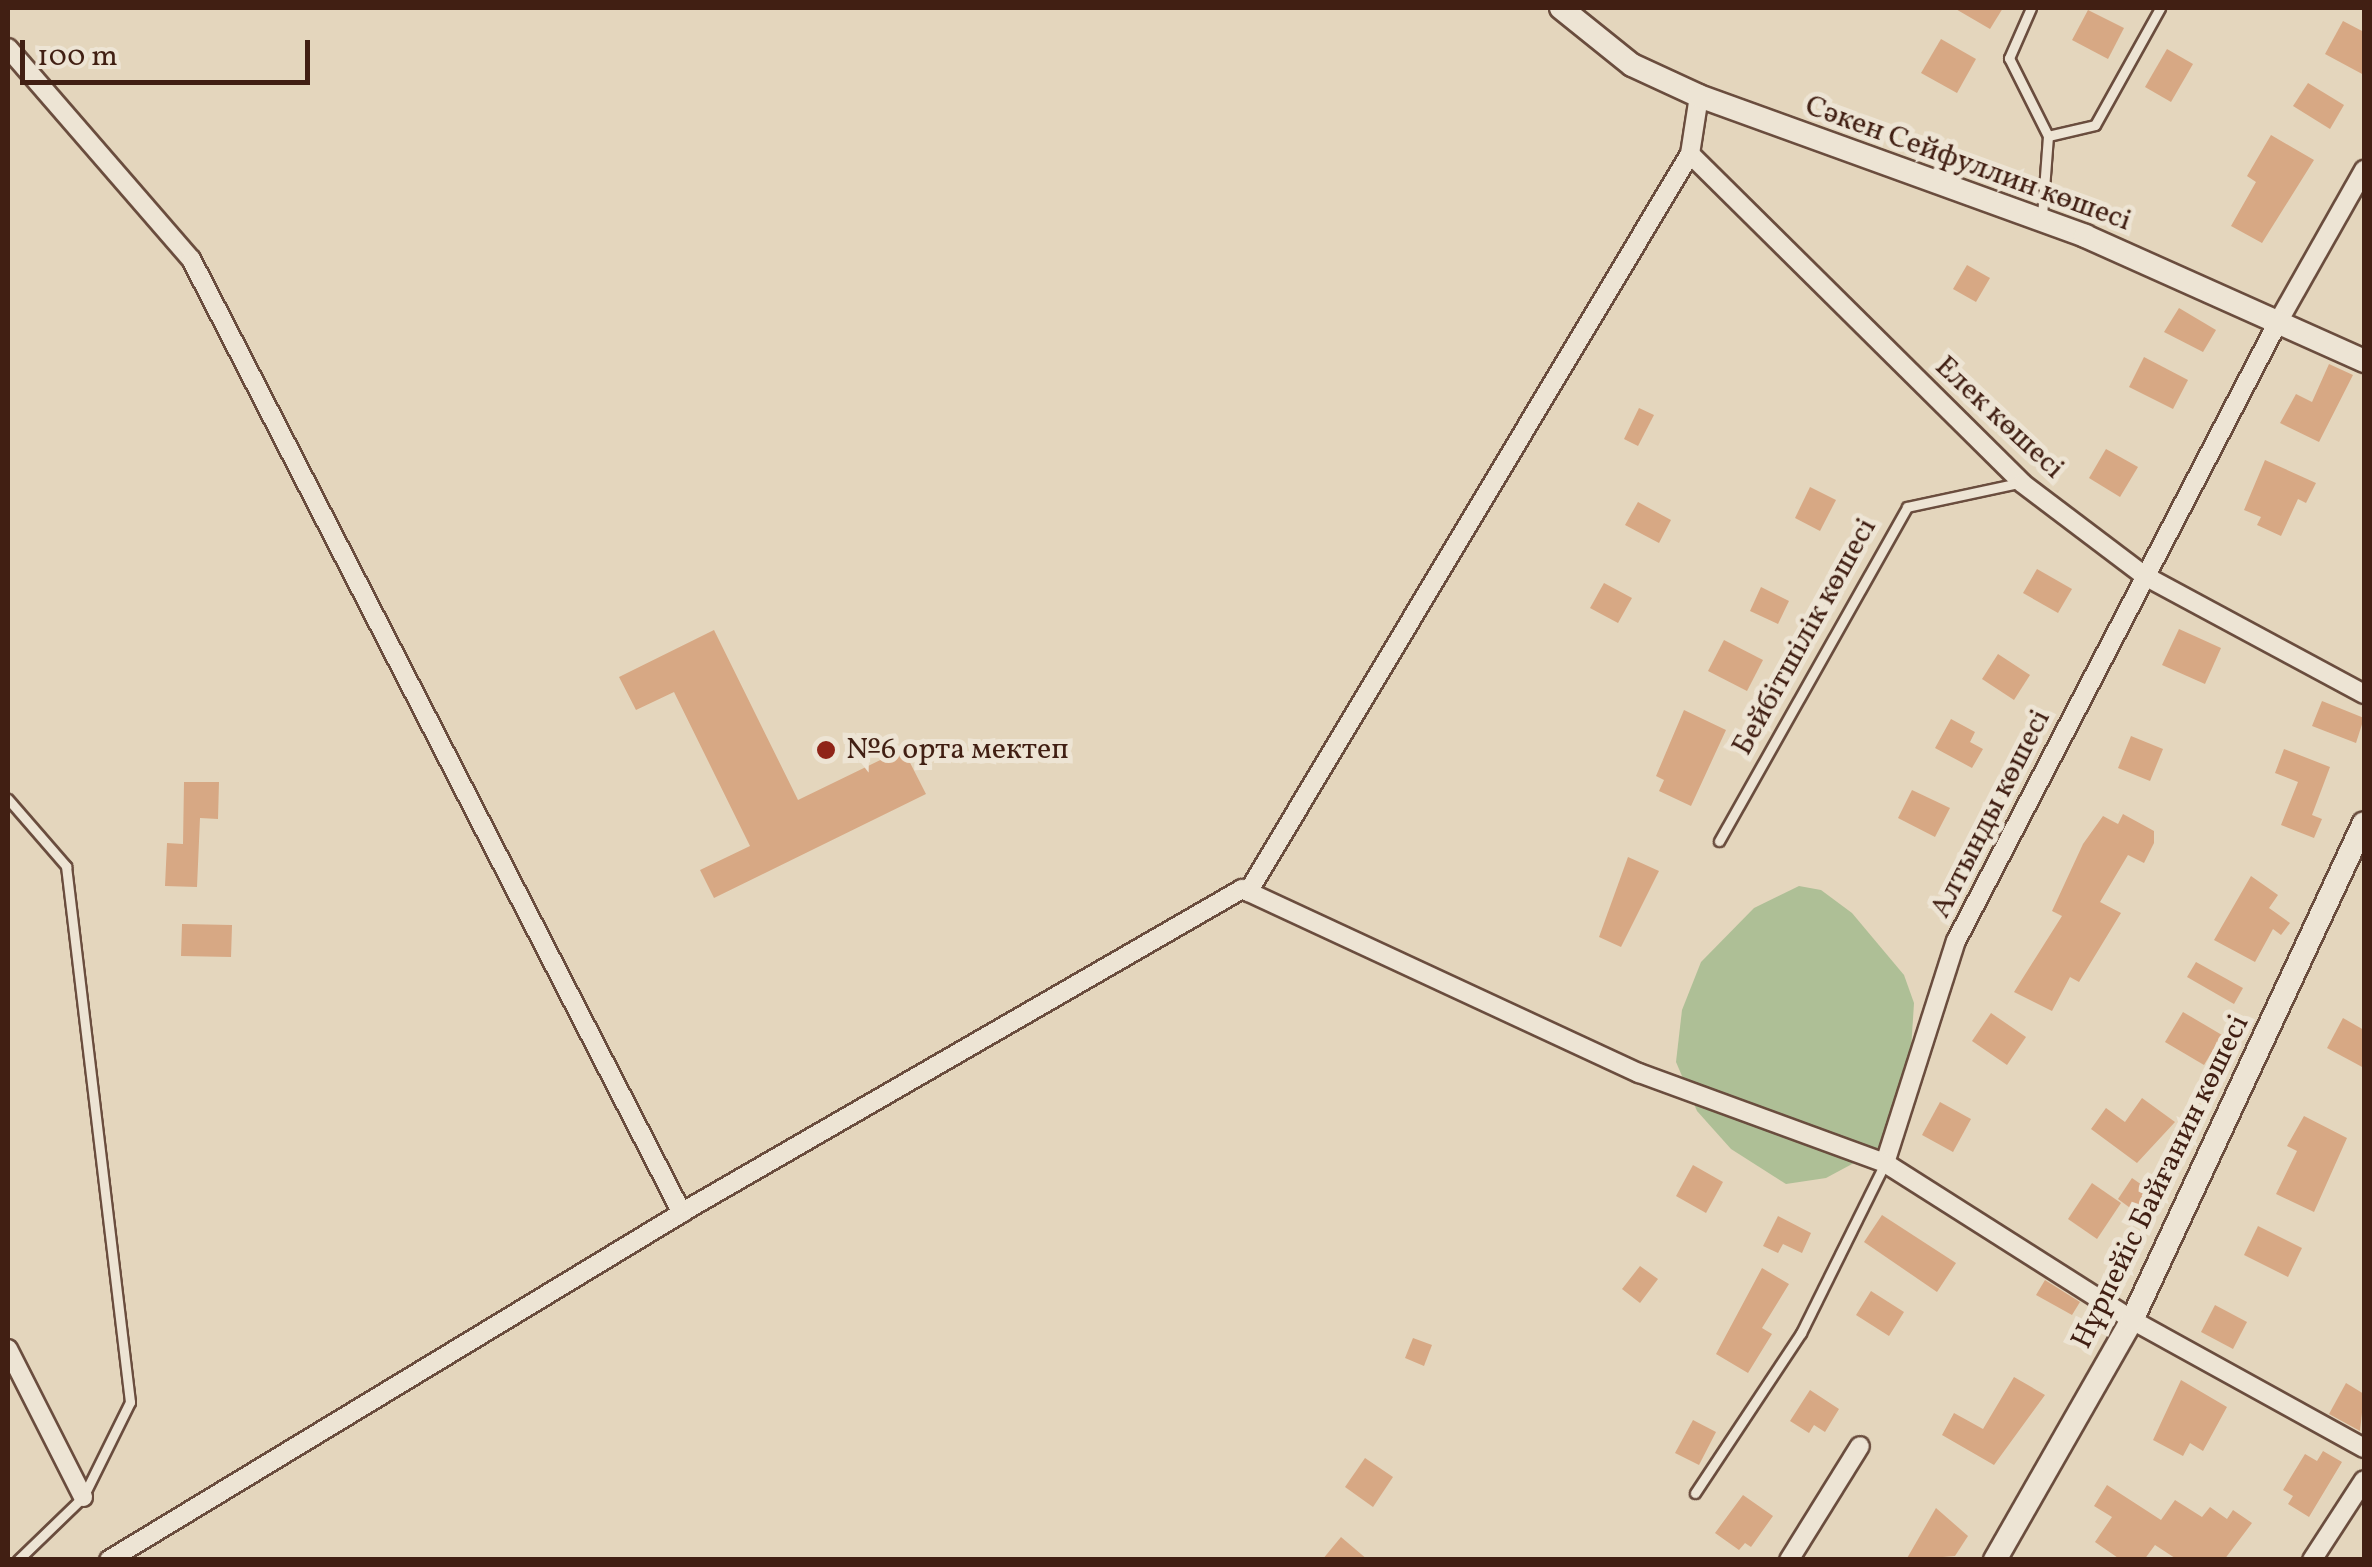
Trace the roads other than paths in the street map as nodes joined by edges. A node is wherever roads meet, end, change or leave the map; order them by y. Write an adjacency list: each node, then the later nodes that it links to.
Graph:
1 (1561, 8): 5 (street, Сәкен Сейфуллин көшесі)
2 (2031, 8): 6 (lane)
3 (2160, 8): 6 (lane)
4 (8, 48): 20 (street)
5 (1699, 96): 7 (street); 9 (street, Сәкен Сейфуллин көшесі)
6 (2048, 136): 9 (lane)
7 (1690, 154): 12 (street, Елек көшесі); 18 (street)
8 (2364, 170): 10 (street, Алтынды көшесі)
9 (2041, 224): 10 (street, Сәкен Сейфуллин көшесі)
10 (2278, 322): 11 (street, Сәкен Сейфуллин көшесі); 13 (street, Алтынды көшесі)
11 (2364, 361)
12 (2022, 483): 13 (street, Елек көшесі); 17 (lane, Бейбітшілік көшесі)
13 (2145, 576): 14 (street, Елек көшесі); 19 (street, Алтынды көшесі)
14 (2364, 694)
15 (8, 799): 27 (lane)
16 (2364, 823): 21 (street, Нұрпейіс Байғанин көшесі)
17 (1719, 841)
18 (1248, 892): 19 (street); 20 (street)
19 (1885, 1164): 21 (street); 26 (lane, Алтынды көшесі)
20 (682, 1213): 29 (street)
21 (2132, 1320): 24 (street); 31 (street, Нұрпейіс Байғанин көшесі)
22 (8, 1349): 27 (street)
23 (1860, 1446): 30 (street)
24 (2364, 1448)
25 (2364, 1480): 32 (street)
26 (1696, 1494)
27 (82, 1497): 28 (lane)
28 (18, 1560)
29 (109, 1560)
30 (1789, 1560)
31 (1996, 1560)
32 (2312, 1560)

